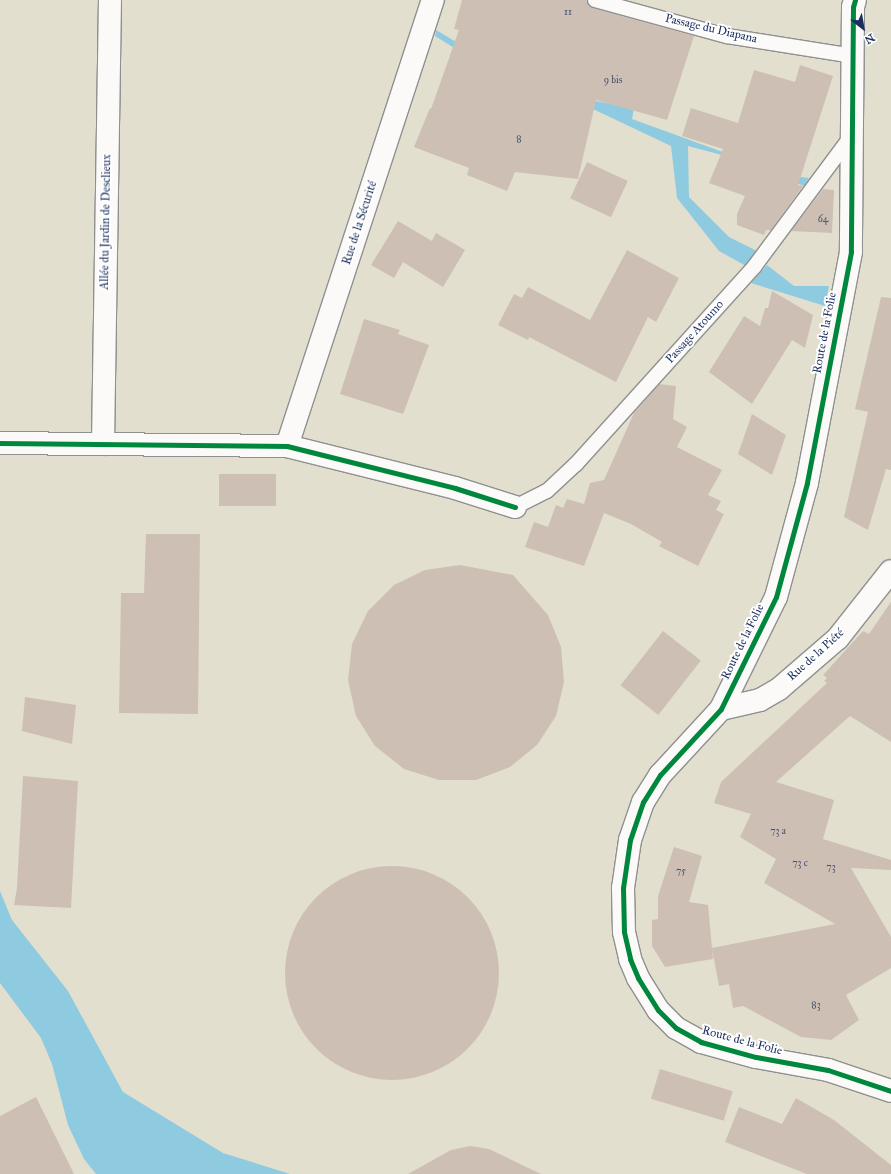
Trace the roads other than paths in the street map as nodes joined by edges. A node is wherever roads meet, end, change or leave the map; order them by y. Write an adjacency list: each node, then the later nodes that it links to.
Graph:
1 (110, 0): 8 (street, Allée du Jardin de Desclieux)
2 (433, 0): 9 (street, Rue de la Sécurité)
3 (595, 0): 5 (lane, Passage du Diapana)
4 (856, 0): 5 (street, Route de la Folie)
5 (853, 56): 6 (street, Route de la Folie)
6 (852, 134): 10 (lane, Passage Atoumo); 12 (street, Route de la Folie)
7 (0, 443): 8 (street)
8 (103, 444): 9 (street)
9 (287, 446): 10 (street)
10 (515, 507)
11 (891, 572): 12 (street, Rue de la Piété)
12 (721, 709): 13 (street, Route de la Folie)
13 (891, 1090)

